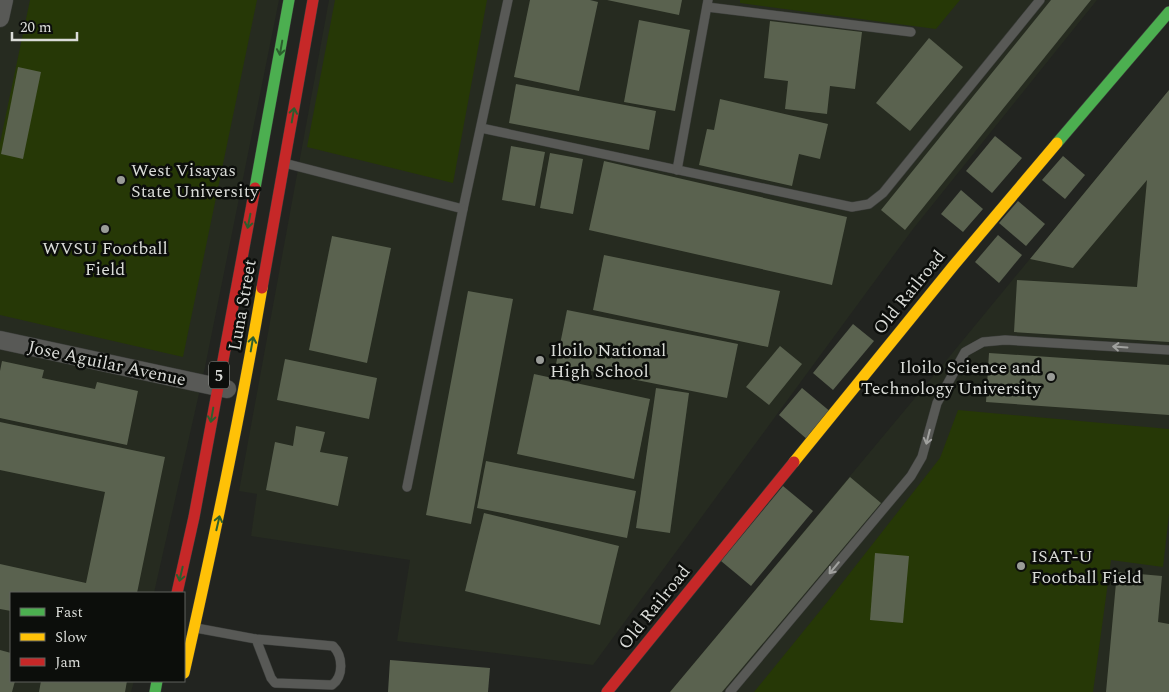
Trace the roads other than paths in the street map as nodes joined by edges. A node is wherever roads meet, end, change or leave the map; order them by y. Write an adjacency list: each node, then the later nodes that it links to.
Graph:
1 (4, 0): 8 (street)
2 (289, 0): 11 (main road, Luna Street / 5, one-way to 11)
3 (313, 0): 11 (main road, Luna Street / 5, one-way to 3)
4 (508, 0): 10 (lane)
5 (1040, 0): 12 (lane)
6 (708, 3): 9 (lane); 12 (lane)
7 (1169, 12): 23 (main road, Old Railroad)
8 (0, 18)
9 (911, 32)
10 (481, 128): 12 (lane); 13 (lane)
11 (273, 159): 13 (lane); 16 (main road, Luna Street / 5, one-way to 16); 17 (main road, Luna Street / 5, one-way to 11)
12 (677, 170)
13 (463, 209): 18 (lane)
14 (0, 340): 16 (street, Jose Aguilar Avenue)
15 (1169, 350): 24 (lane, one-way to 24)
16 (217, 387): 17 (street, Jose Aguilar Avenue); 19 (main road, Luna Street / 5, one-way to 19)
17 (244, 392): 20 (main road, Luna Street / 5, one-way to 17)
18 (407, 487)
19 (177, 592)
20 (189, 627): 21 (lane); 22 (main road, Luna Street / 5)
21 (256, 639): 21 (lane)
22 (185, 664)
23 (607, 692)
24 (730, 692)

